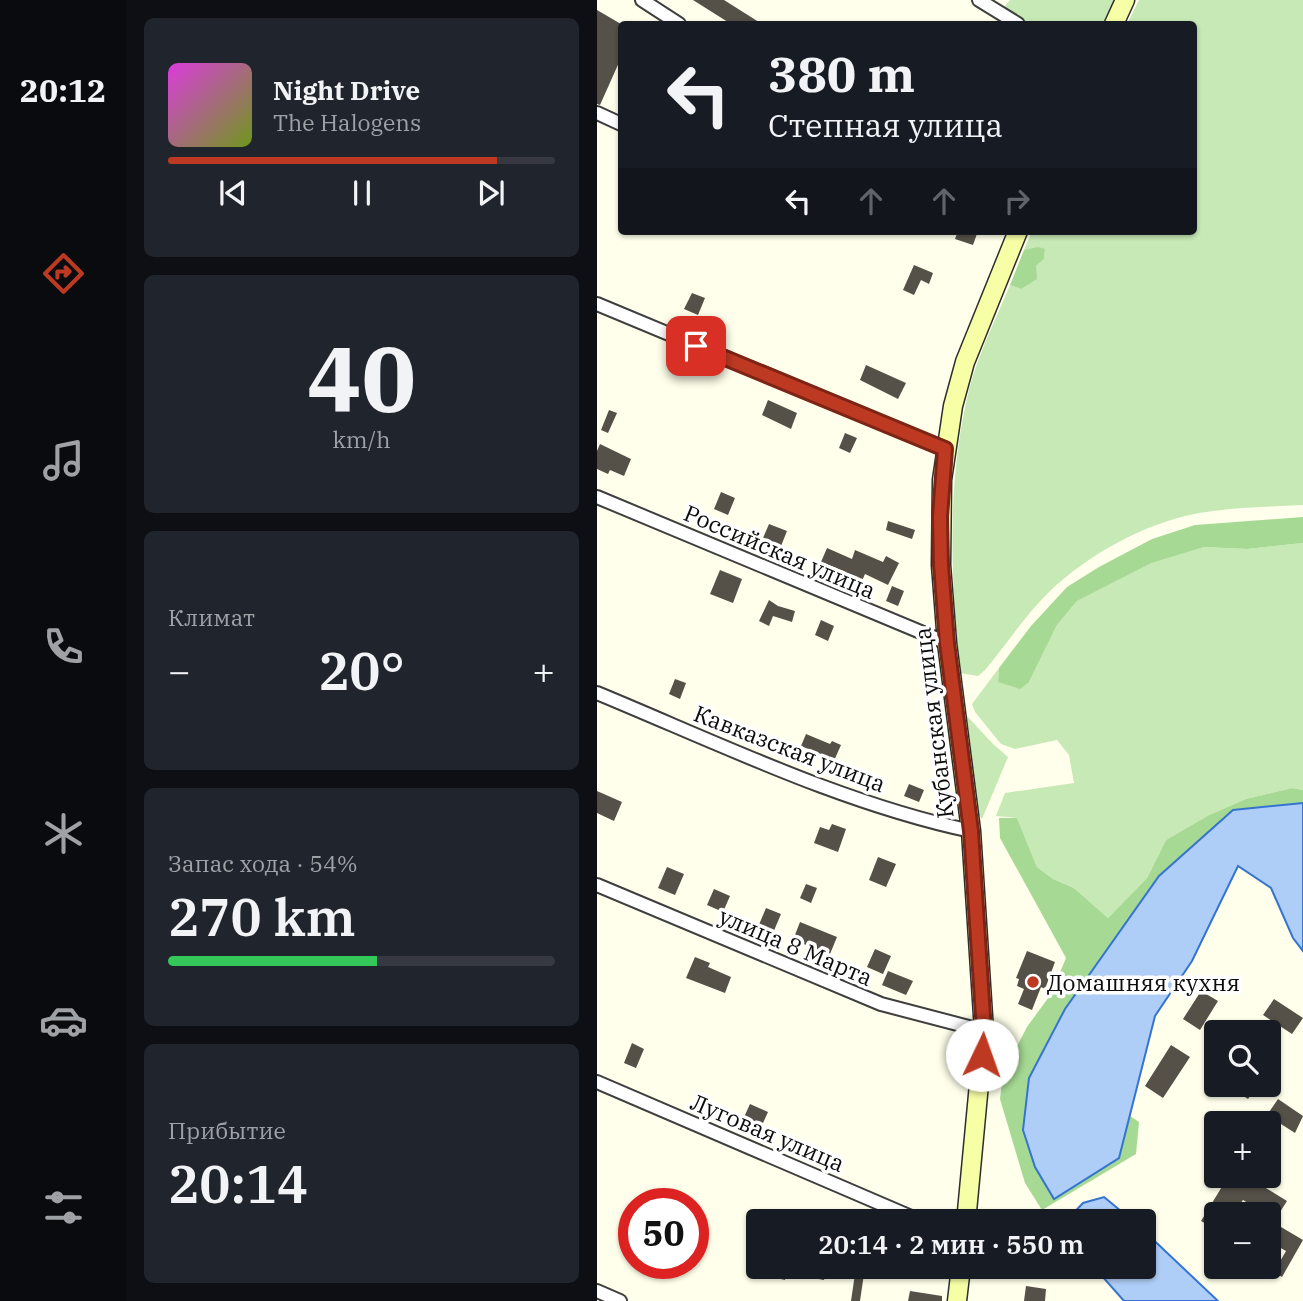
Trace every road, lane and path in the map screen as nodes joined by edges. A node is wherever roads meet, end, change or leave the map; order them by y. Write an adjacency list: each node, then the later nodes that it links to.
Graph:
1 (642, 0): 4 (street)
2 (979, 0): 5 (street)
3 (1125, 0): 6 (main road)
4 (674, 21)
5 (1013, 21)
6 (1114, 21)
7 (597, 113): 8 (street)
8 (618, 123)
9 (1016, 235): 11 (main road, Кубанская улица)
10 (597, 304): 11 (street)
11 (945, 449): 13 (main road, Кубанская улица)
12 (597, 497): 13 (street, Российская улица)
13 (947, 643): 15 (main road, Кубанская улица)
14 (597, 693): 15 (street, Кавказская улица)
15 (971, 831): 17 (main road, Кубанская улица)
16 (597, 885): 17 (street, улица 8 Марта)
17 (984, 1031): 20 (main road, Кубанская улица)
18 (597, 1082): 19 (street, Луговая улица)
19 (893, 1209)
20 (967, 1209)
21 (960, 1279): 24 (main road)
22 (597, 1291): 23 (street)
23 (620, 1301)
24 (957, 1301)

